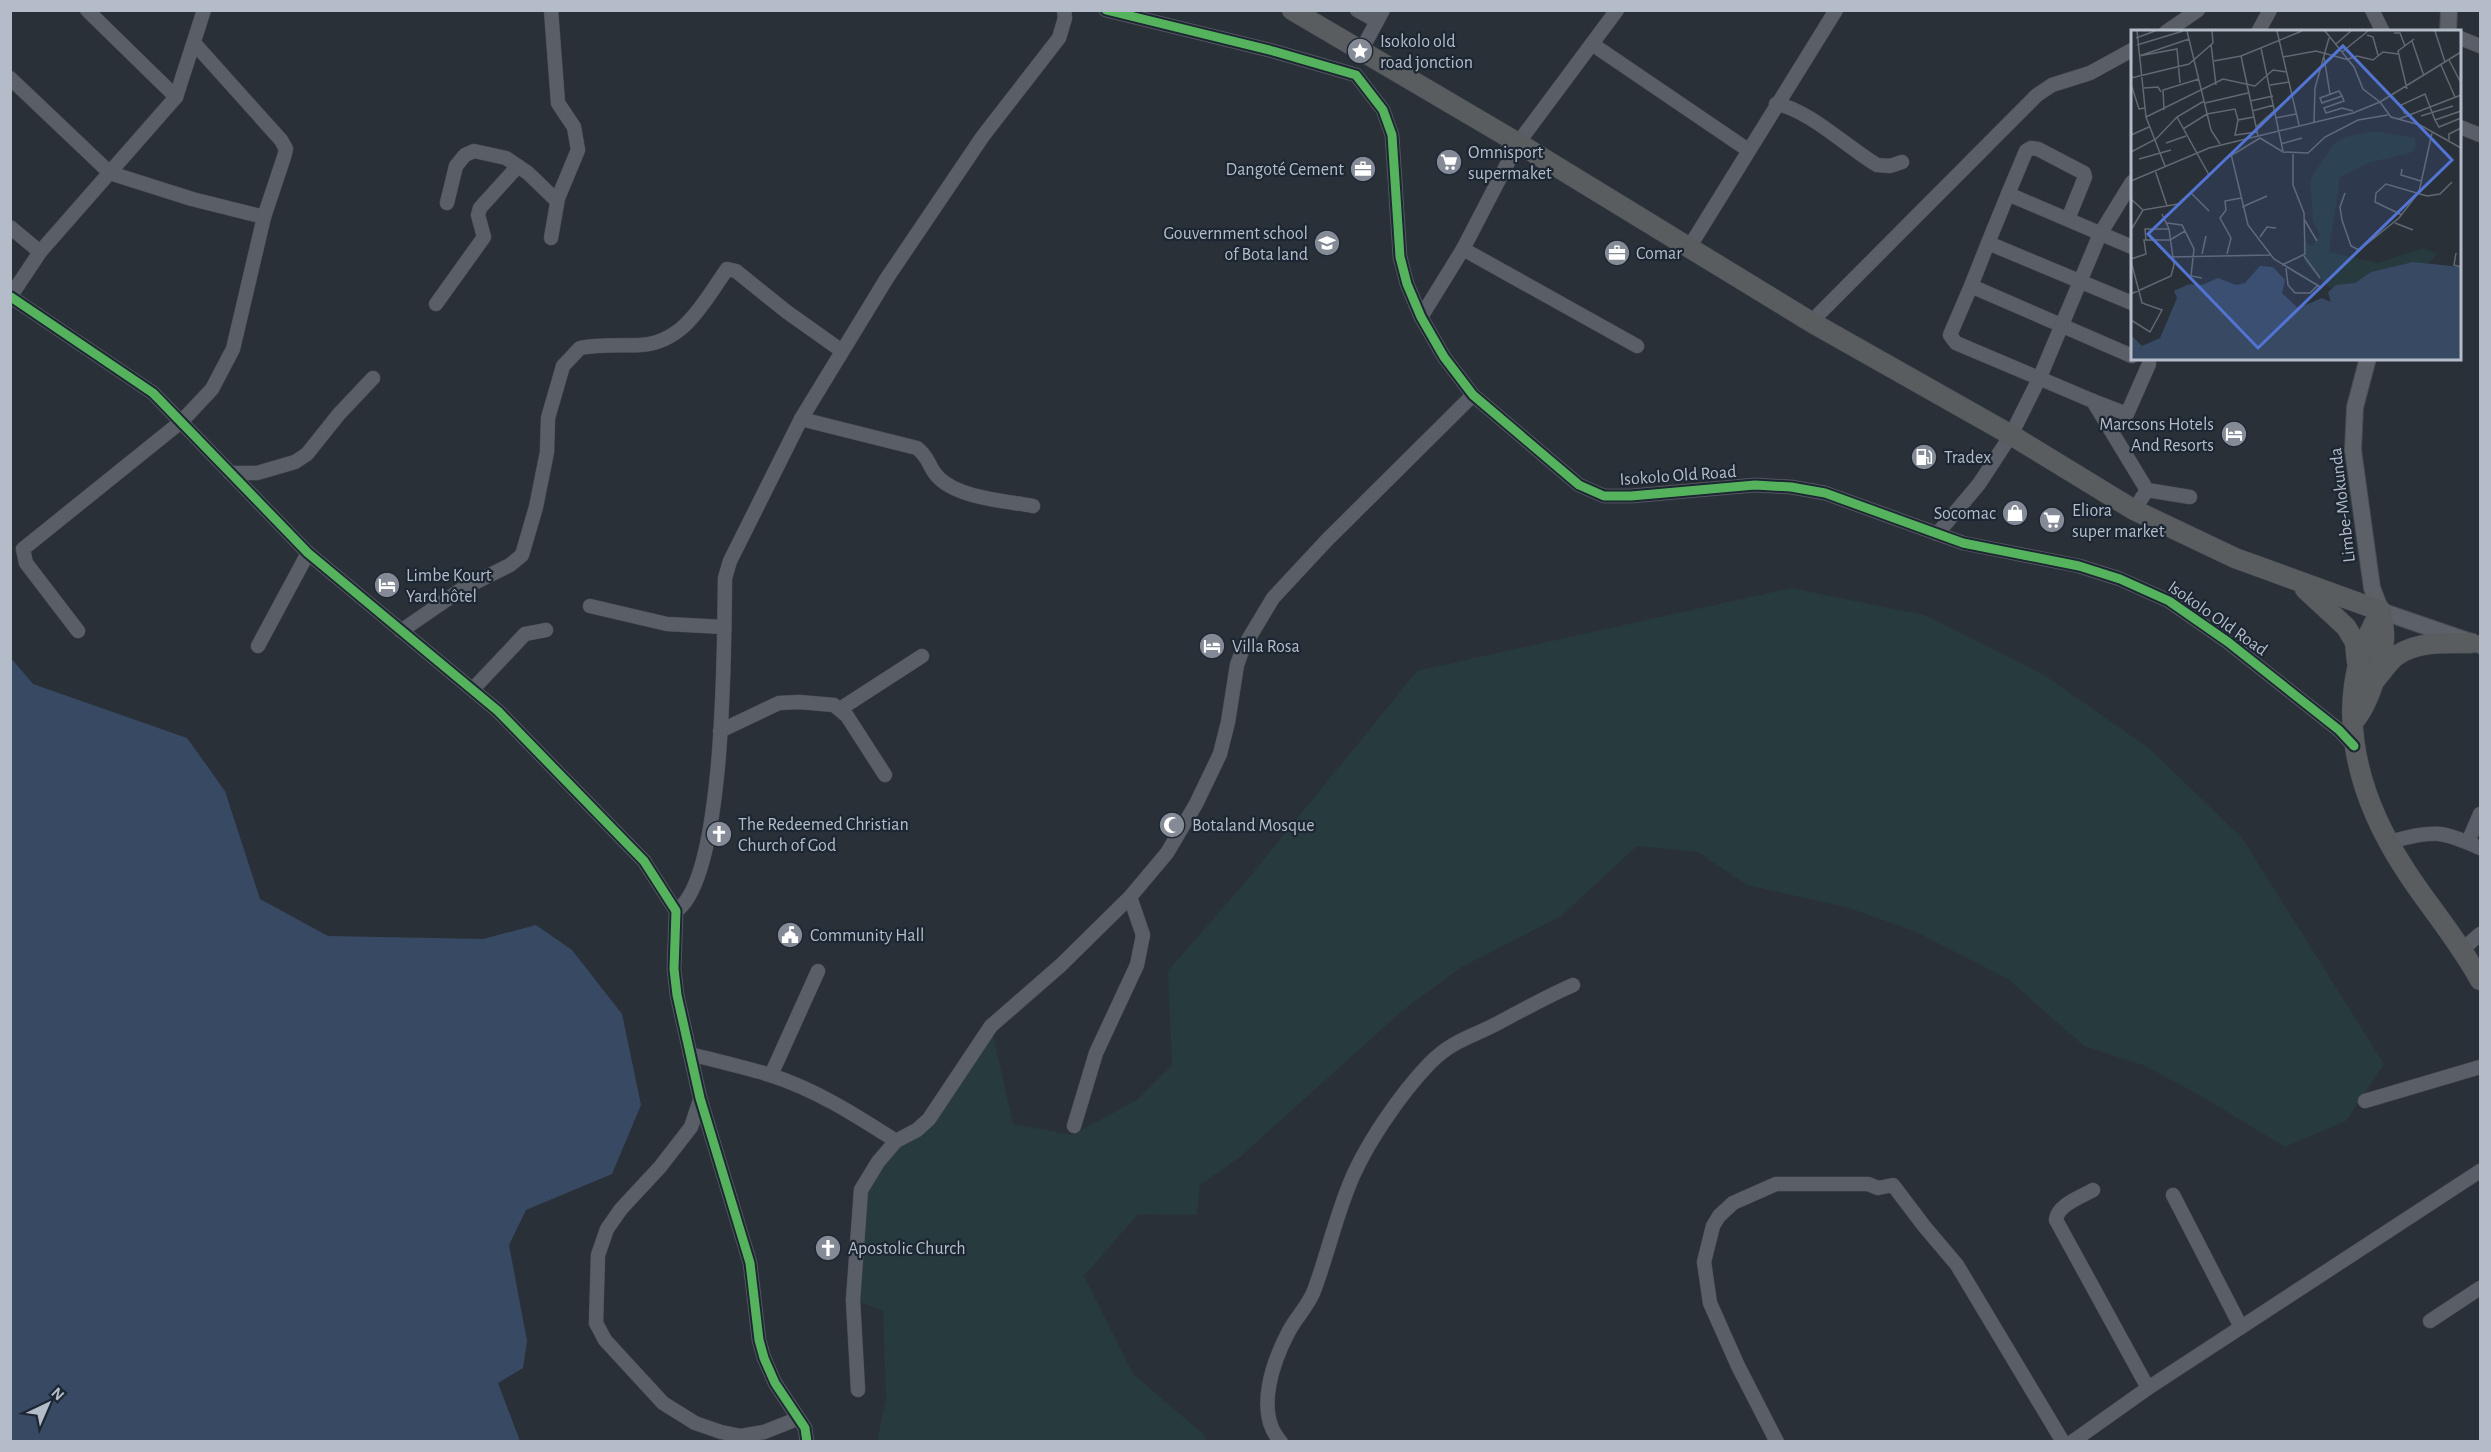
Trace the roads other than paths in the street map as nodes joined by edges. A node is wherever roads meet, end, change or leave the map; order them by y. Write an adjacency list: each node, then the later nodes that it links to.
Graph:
1 (87, 10): 27 (street)
2 (204, 10): 20 (street)
3 (551, 10): 38 (street)
4 (1064, 10): 59 (street)
5 (1106, 10): 25 (street)
6 (1292, 10): 24 (highway)
7 (1357, 10): 14 (street)
8 (1617, 10): 21 (street)
9 (1836, 10): 28 (street)
10 (2198, 10): 15 (street)
11 (2270, 10): 16 (street)
12 (2372, 10): 17 (street)
13 (2449, 10): 18 (main road)
14 (1380, 16): 24 (street)
15 (2169, 30)
16 (2259, 30)
17 (2382, 30)
18 (2448, 30)
19 (2461, 38): 22 (street)
20 (194, 43): 27 (street); 40 (street)
21 (1592, 44): 31 (street); 32 (street)
22 (2481, 46)
23 (2131, 51): 56 (street)
24 (1366, 54): 25 (street); 31 (highway)
25 (1356, 75): 55 (street, Isokolo Old Road)
26 (10, 78): 35 (street)
27 (176, 97): 35 (street)
28 (1776, 104): 32 (street); 33 (street)
29 (2461, 127): 30 (street)
30 (2481, 135)
31 (1518, 143): 46 (highway); 48 (street)
32 (1748, 150): 46 (street)
33 (1902, 162)
34 (518, 166): 38 (street); 39 (street); 54 (street)
35 (110, 173): 40 (street); 49 (street)
36 (2131, 185): 43 (street)
37 (2008, 194): 41 (street); 41 (street); 45 (street)
38 (557, 201): 44 (street)
39 (447, 203)
40 (264, 217): 68 (street)
41 (2068, 219): 43 (street)
42 (10, 227): 49 (street)
43 (2100, 234): 47 (street); 50 (street)
44 (551, 238)
45 (1988, 243): 50 (street); 51 (street)
46 (1690, 246): 56 (highway)
47 (2131, 246)
48 (1463, 249): 55 (street); 58 (street)
49 (40, 252): 52 (street)
50 (2079, 280): 53 (street); 57 (street)
51 (1971, 286): 57 (street); 63 (street)
52 (11, 297): 68 (street)
53 (2131, 302)
54 (436, 304)
55 (1421, 317): 65 (street, Isokolo Old Road)
56 (1811, 322): 69 (highway)
57 (2061, 324): 60 (street); 63 (street)
58 (1637, 346)
59 (842, 351): 67 (street); 83 (street)
60 (2131, 355)
61 (2146, 360): 66 (street)
62 (2367, 360): 79 (main road, Limbe-Mokunda)
63 (2040, 377): 66 (street); 69 (street)
64 (373, 378): 70 (street)
65 (1473, 395): 75 (street, Isokolo Old Road); 96 (street)
66 (2093, 401): 71 (street)
67 (801, 419): 73 (street); 80 (street)
68 (182, 421): 70 (street); 82 (street)
69 (2011, 435): 74 (highway); 75 (street)
70 (230, 473): 76 (street)
71 (2146, 490): 72 (street); 74 (street)
72 (2190, 497)
73 (1033, 506)
74 (2134, 510): 77 (highway)
75 (1937, 534): 91 (street, Isokolo Old Road)
76 (308, 553): 83 (street); 85 (street)
77 (2298, 583): 79 (highway); 87 (highway)
78 (590, 606): 80 (street)
79 (2382, 611): 84 (main road); 87 (highway)
80 (724, 627): 90 (street)
81 (546, 630): 88 (street)
82 (78, 631)
83 (401, 631): 88 (street)
84 (2476, 644): 87 (highway)
85 (258, 646)
86 (922, 656): 89 (street)
87 (2366, 678): 91 (highway)
88 (473, 689): 97 (street)
89 (840, 710): 90 (street); 92 (street)
90 (720, 731): 97 (street)
91 (2354, 746): 94 (highway)
92 (885, 775)
93 (2481, 814): 95 (street)
94 (2389, 842): 95 (street); 99 (highway)
95 (2474, 845)
96 (1130, 897): 108 (street); 109 (street)
97 (676, 911): 103 (street)
98 (2481, 934): 99 (street)
99 (2463, 949): 101 (highway)
100 (818, 971): 105 (street)
101 (2481, 980)
102 (1573, 985): 120 (street)
103 (690, 1054): 105 (street); 106 (street)
104 (2481, 1067): 107 (street)
105 (771, 1075): 109 (street)
106 (700, 1098): 118 (street); 118 (street)
107 (2365, 1101)
108 (1074, 1126)
109 (896, 1141): 117 (street)
110 (2481, 1171): 115 (street)
111 (2093, 1190): 116 (street)
112 (2173, 1195): 115 (street)
113 (2481, 1288): 114 (street)
114 (2430, 1320)
115 (2241, 1326): 116 (street)
116 (2148, 1388): 123 (street)
117 (858, 1390)
118 (797, 1419): 119 (street)
119 (807, 1442)
120 (1281, 1442)
121 (1777, 1442): 122 (street)
122 (2063, 1442)
123 (2072, 1442)

